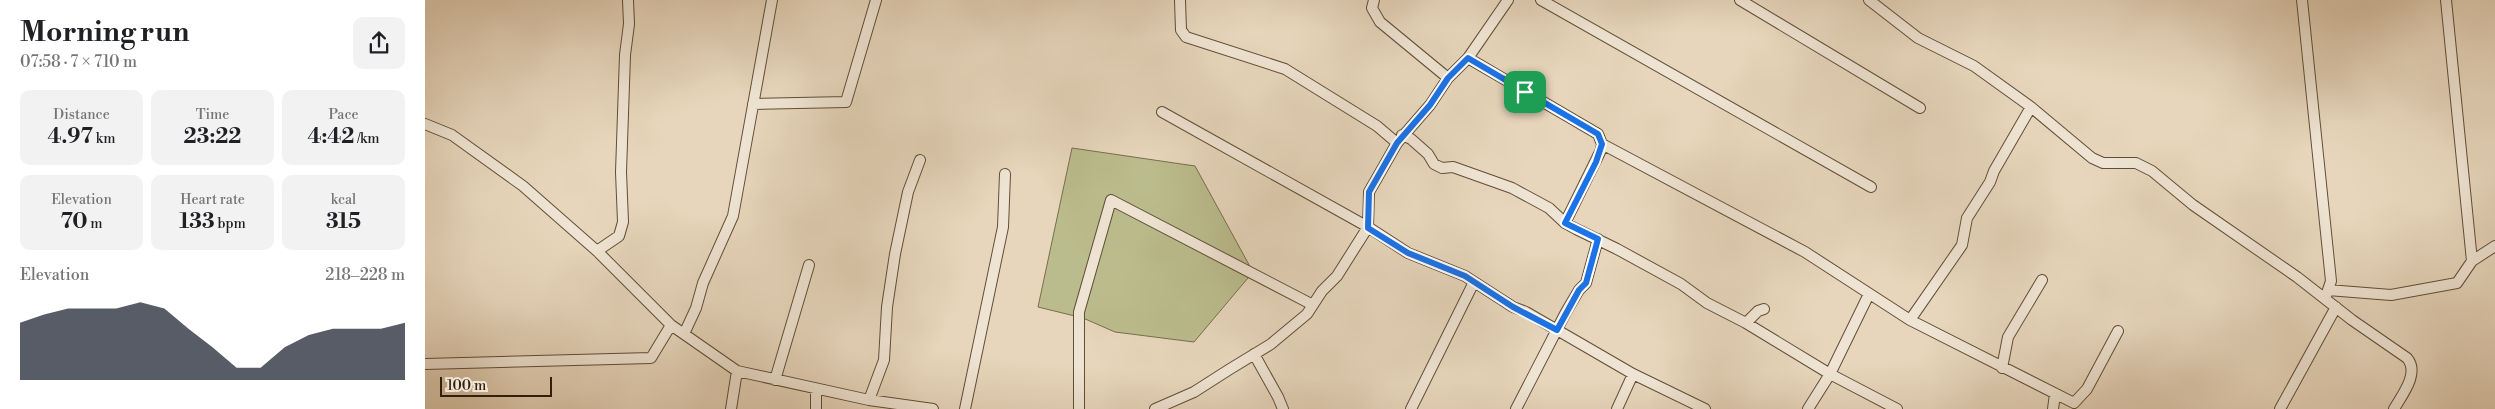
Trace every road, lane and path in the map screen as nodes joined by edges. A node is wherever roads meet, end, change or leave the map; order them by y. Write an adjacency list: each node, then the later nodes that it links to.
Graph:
1 (628, 0): 28 (street)
2 (772, 0): 14 (street)
3 (876, 0): 14 (street)
4 (1180, 0): 19 (street)
5 (1374, 0): 13 (street)
6 (1507, 0): 12 (street)
7 (1541, 0): 23 (street)
8 (1740, 0): 16 (street)
9 (1869, 0): 15 (street)
10 (2302, 0): 34 (street)
11 (2446, 0): 29 (street)
12 (1468, 58): 13 (street); 20 (street)
13 (1448, 78): 19 (street)
14 (753, 104): 43 (street)
15 (2031, 107): 34 (street); 38 (street)
16 (1920, 108)
17 (1162, 112): 25 (street)
18 (425, 124): 28 (street)
19 (1399, 139): 24 (street); 25 (street)
20 (1602, 144): 24 (street); 33 (street)
21 (920, 160): 53 (street)
22 (1005, 174): 59 (street)
23 (1871, 187)
24 (1565, 223): 26 (street)
25 (1368, 228): 32 (street); 35 (street)
26 (1598, 239): 39 (street); 41 (street)
27 (2495, 246): 29 (street)
28 (597, 251): 40 (street)
29 (2472, 261): 34 (street)
30 (809, 265): 50 (street)
31 (2042, 280): 46 (street)
32 (1474, 282): 41 (street); 63 (street)
33 (1869, 294): 38 (street); 49 (street)
34 (2327, 295): 36 (street)
35 (1313, 305): 44 (street); 60 (street)
36 (2336, 307): 70 (street); 71 (street)
37 (1764, 309): 39 (street)
38 (1910, 320): 46 (street)
39 (1747, 323): 49 (street)
40 (671, 325): 43 (street); 45 (street)
41 (1557, 330): 48 (street); 64 (street)
42 (2118, 332): 55 (street)
43 (684, 334): 47 (street)
44 (1254, 354): 61 (street); 62 (street)
45 (425, 364)
46 (2002, 368): 52 (street)
47 (737, 371): 50 (street); 56 (street)
48 (1633, 374): 65 (street); 66 (street)
49 (1830, 374): 67 (street); 68 (street)
50 (775, 380): 51 (street)
51 (816, 389): 53 (street); 57 (street)
52 (2055, 394): 55 (street); 69 (street)
53 (869, 400): 54 (street)
54 (887, 406): 58 (street)
55 (2076, 406)
56 (730, 408)
57 (816, 409)
58 (933, 409)
59 (965, 409)
60 (1079, 409)
61 (1155, 409)
62 (1283, 409)
63 (1411, 409)
64 (1516, 409)
65 (1617, 409)
66 (1705, 409)
67 (1809, 409)
68 (1897, 409)
69 (2053, 409)
70 (2280, 409)
71 (2394, 409)

